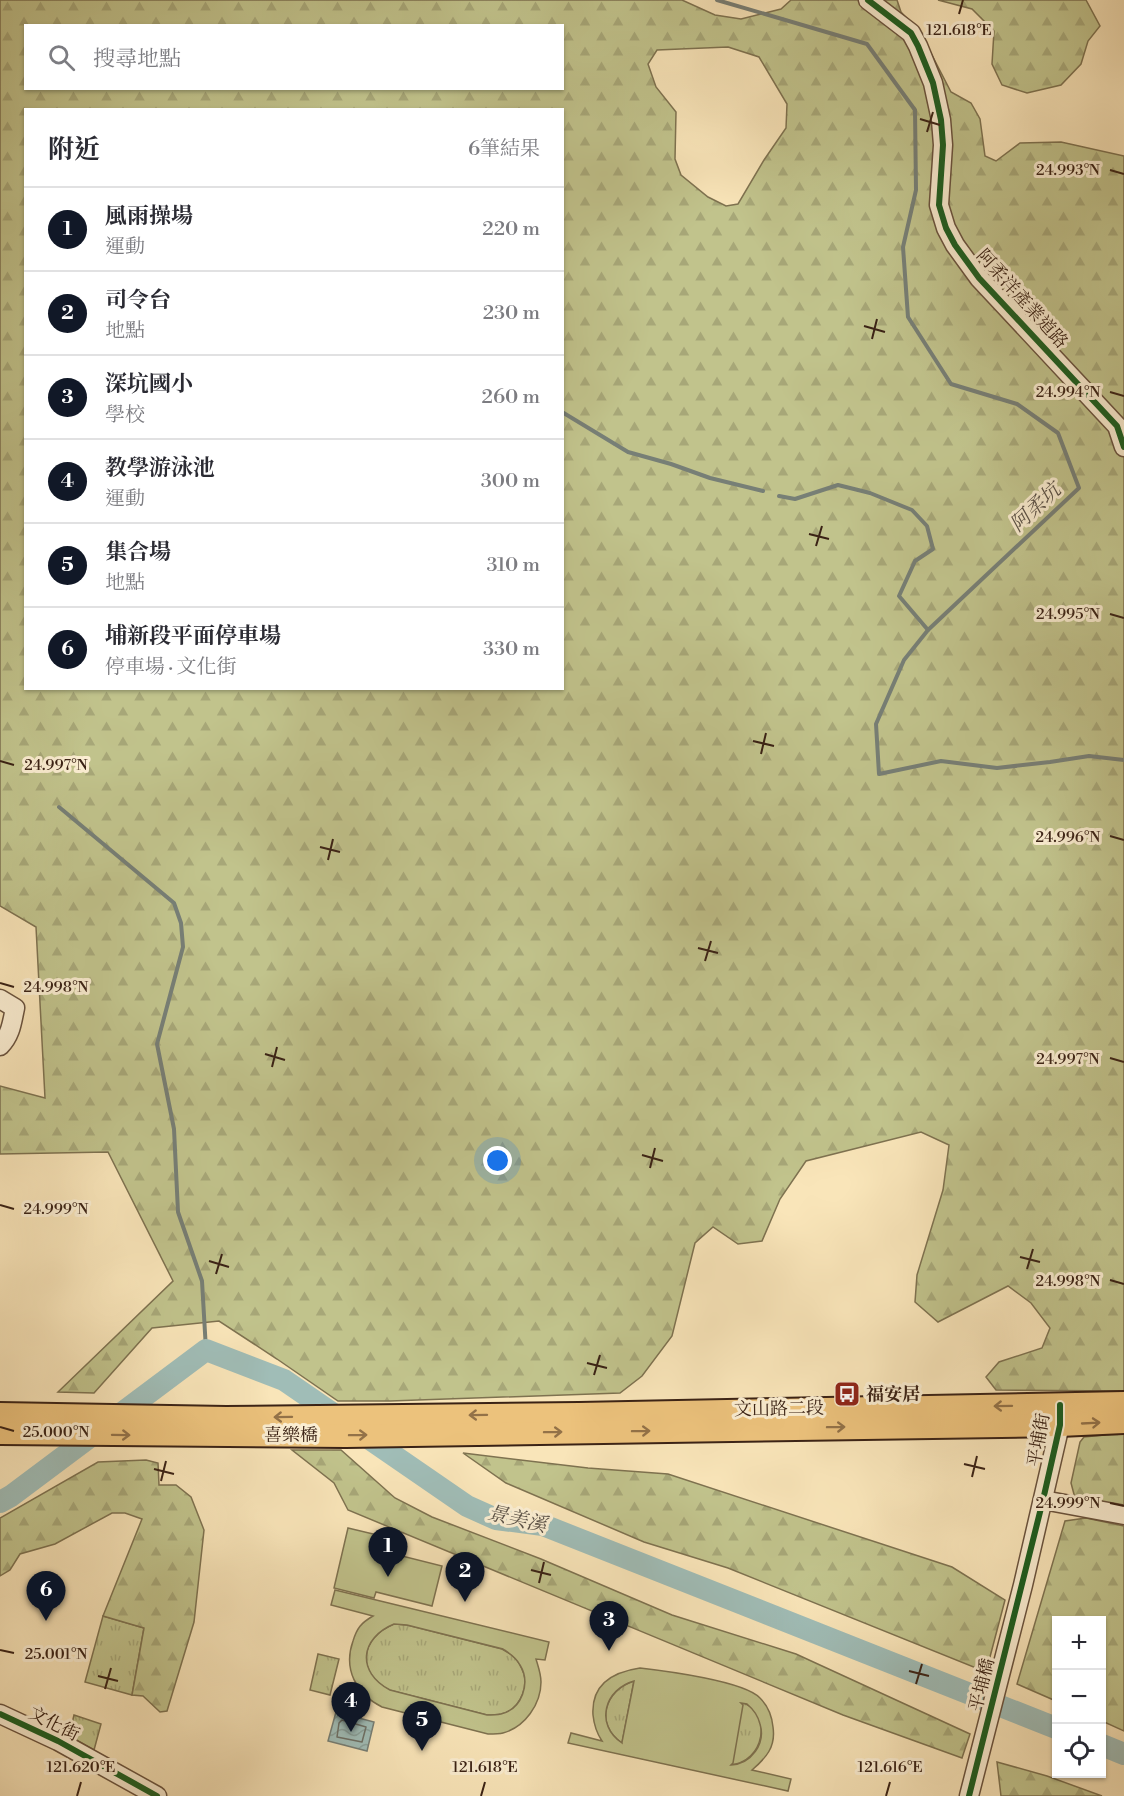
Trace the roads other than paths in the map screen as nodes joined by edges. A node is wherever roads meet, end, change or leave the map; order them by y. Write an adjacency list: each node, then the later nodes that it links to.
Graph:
1 (868, 0): 2 (street, 阿柔洋產業道路)
2 (1124, 447)
3 (0, 999): 4 (street)
4 (0, 1046)
5 (1124, 1403): 7 (main road, 文山路二段)
6 (0, 1414): 9 (main road, 喜樂橋, one-way to 6)
7 (1060, 1415): 8 (main road, 文山路二段, one-way to 8); 9 (main road, 文山路二段); 11 (street, 平埔街)
8 (1124, 1422)
9 (580, 1423): 10 (main road, 喜樂橋, one-way to 9)
10 (0, 1433)
11 (1043, 1500): 12 (street); 13 (street, 平埔街)
12 (1124, 1515)
13 (1023, 1585): 15 (street, 平埔橋)
14 (0, 1714): 16 (street, 文化街)
15 (969, 1794)
16 (157, 1796)

